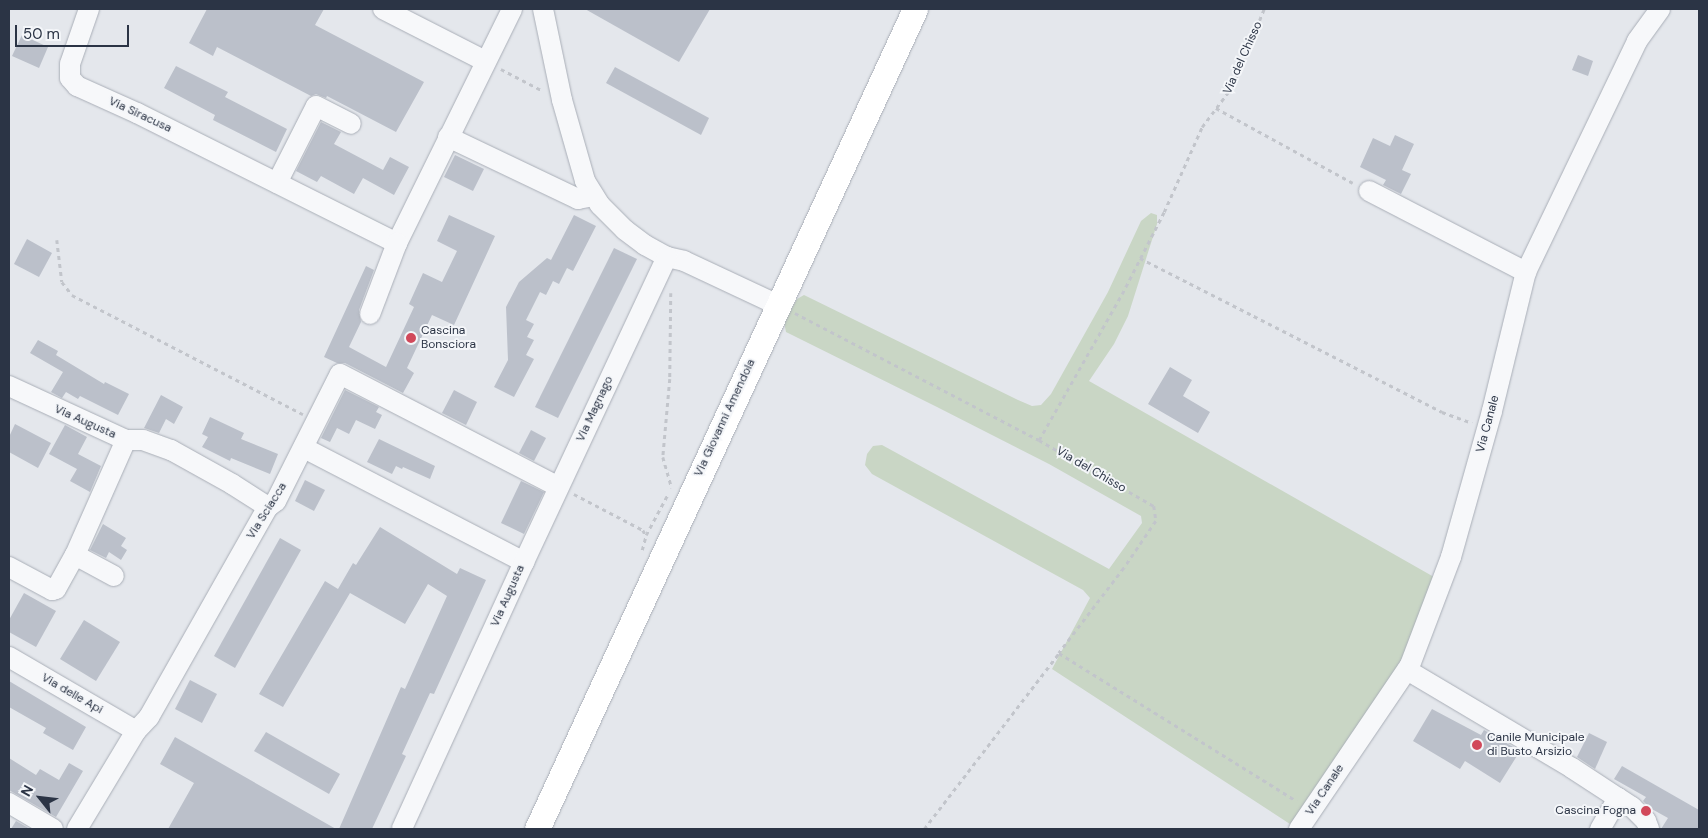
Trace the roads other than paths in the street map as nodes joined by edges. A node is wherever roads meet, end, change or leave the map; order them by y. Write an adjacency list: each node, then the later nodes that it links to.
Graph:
1 (89, 9): 10 (street, Via Siracusa)
2 (383, 9): 7 (street)
3 (512, 9): 7 (street)
4 (543, 9): 12 (street)
5 (915, 9): 16 (main road, Via Giovanni Amendola)
6 (1660, 9): 15 (street, Via Canale)
7 (485, 61): 9 (street)
8 (351, 124): 10 (street)
9 (448, 137): 12 (street); 13 (street)
10 (277, 183): 13 (street, Via Siracusa)
11 (1369, 191): 15 (street)
12 (594, 196): 14 (street)
13 (397, 243): 17 (street)
14 (667, 257): 16 (street); 21 (street, Via Magnago)
15 (1526, 272): 28 (street, Via Canale)
16 (778, 305): 35 (main road, Via Giovanni Amendola)
17 (370, 314)
18 (9, 386): 19 (street, Via Augusta)
19 (126, 440): 22 (street, Via Augusta); 23 (street)
20 (304, 448): 21 (street, Via Sciacca); 22 (street, Via Sciacca); 24 (street, Via Augusta)
21 (559, 487): 24 (street, Via Magnago)
22 (268, 507): 29 (street, Via Sciacca)
23 (75, 555): 25 (street); 26 (street)
24 (524, 562): 34 (street, Via Augusta)
25 (9, 567)
26 (114, 576)
27 (9, 657): 29 (street, Via delle Api)
28 (1407, 670): 30 (street); 36 (street, Via Canale)
29 (136, 730): 33 (street, Via Sciacca)
30 (1618, 798): 37 (street); 38 (street)
31 (9, 803): 32 (street)
32 (53, 829)
33 (77, 829)
34 (402, 829)
35 (537, 829)
36 (1299, 829)
37 (1600, 829)
38 (1649, 829)

